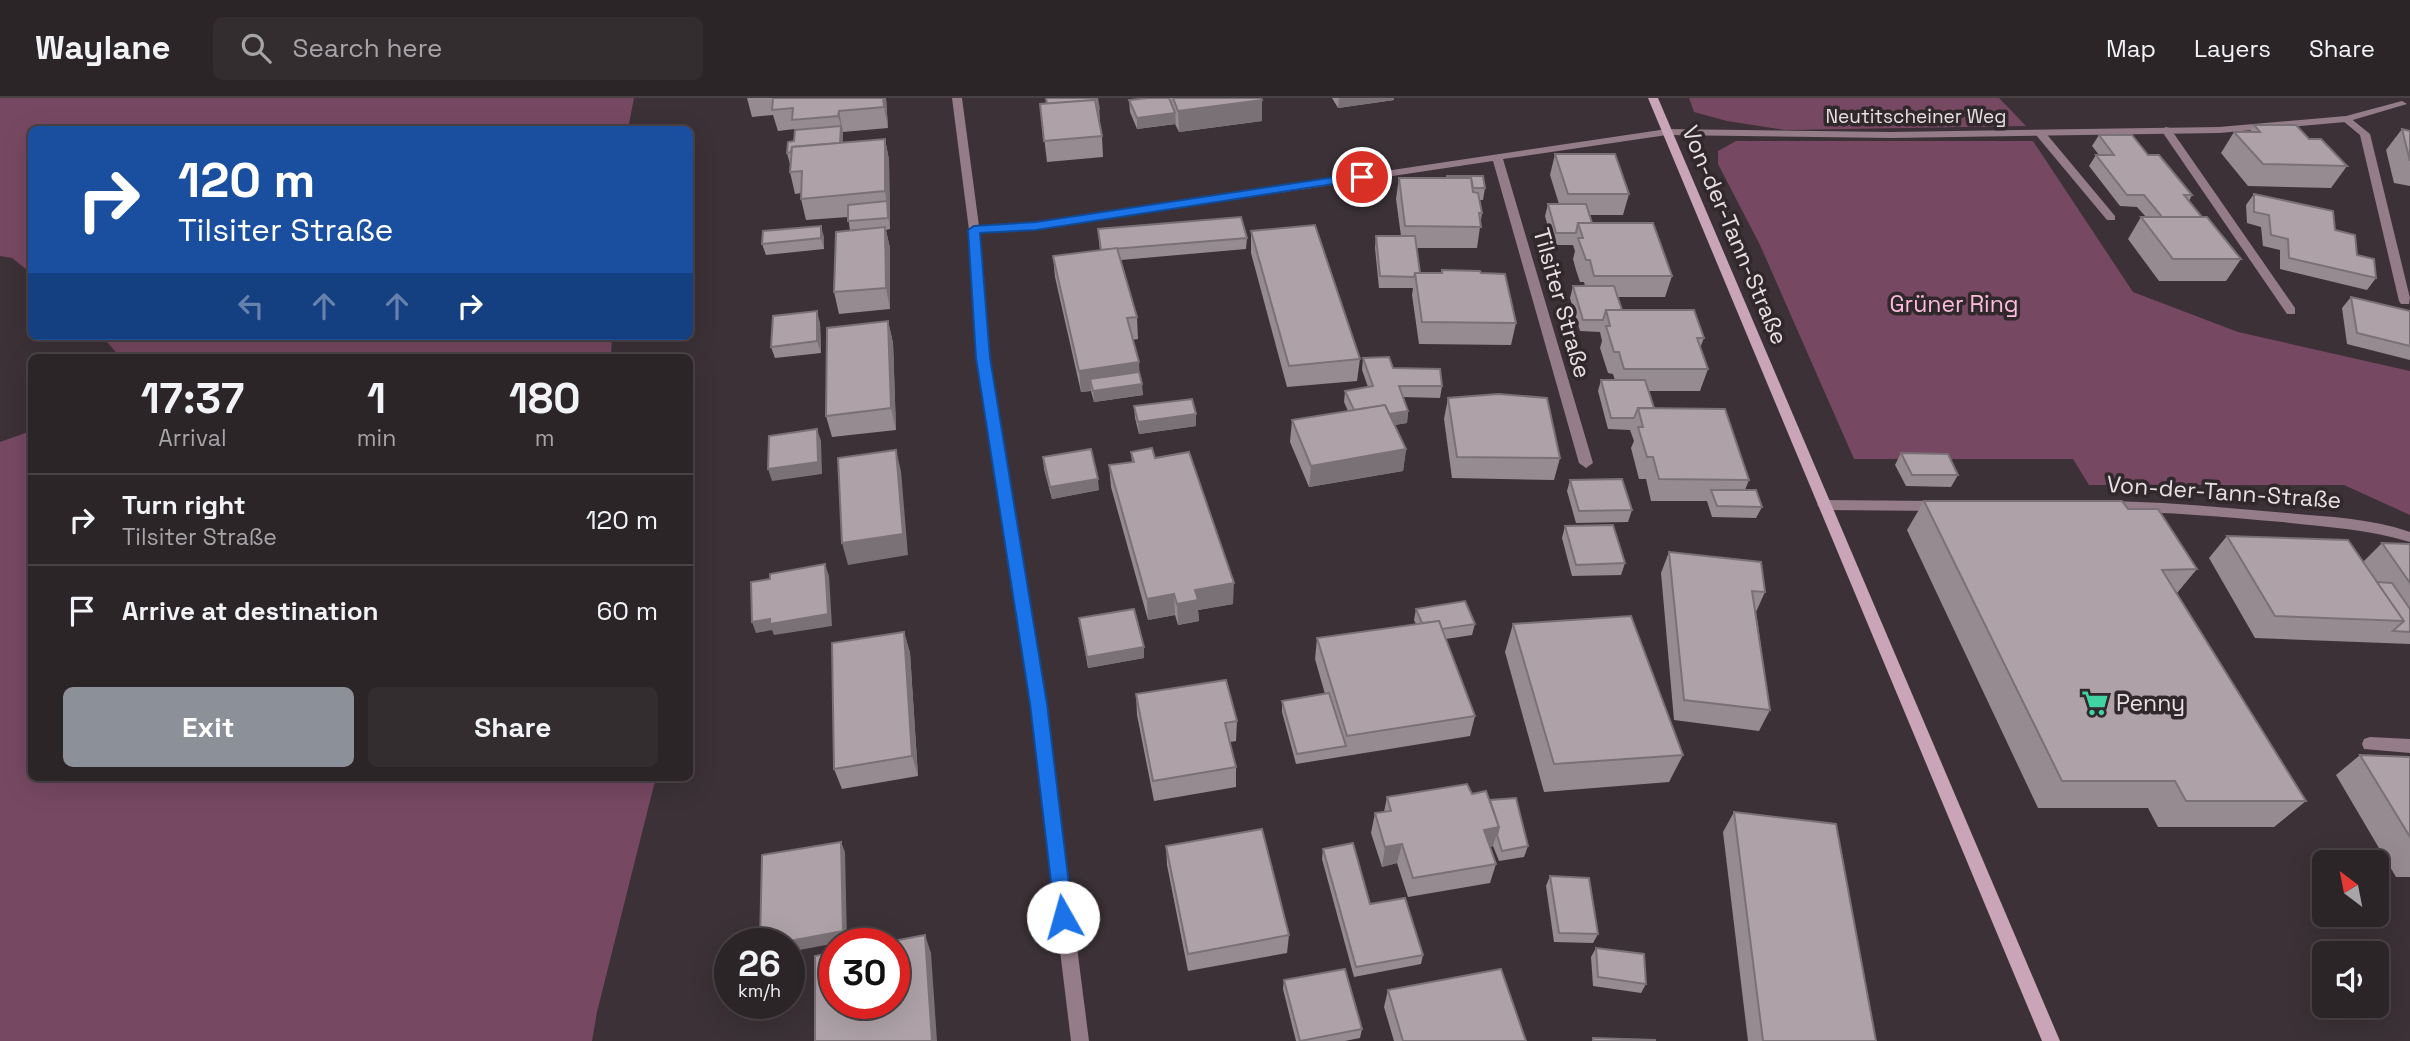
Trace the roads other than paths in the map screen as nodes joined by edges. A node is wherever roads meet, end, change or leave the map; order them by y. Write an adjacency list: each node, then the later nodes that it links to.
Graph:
1 (957, 98): 10 (street)
2 (1653, 98): 6 (street, Von-der-Tann-Straße)
3 (2402, 103): 4 (street, Neutitscheiner Weg)
4 (2346, 119): 5 (street, Neutitscheiner Weg); 11 (street)
5 (2166, 130): 7 (street, Neutitscheiner Weg); 12 (street)
6 (1667, 132): 7 (street, Neutitscheiner Weg); 8 (street); 14 (street, Von-der-Tann-Straße)
7 (2040, 133): 9 (street)
8 (1497, 156): 10 (street); 13 (street, Tilsiter Straße)
9 (2111, 218)
10 (974, 230): 20 (street)
11 (2405, 301)
12 (2291, 311)
13 (1586, 463)
14 (1824, 505): 15 (street); 21 (street, Von-der-Tann-Straße)
15 (1960, 506)
16 (2096, 506): 17 (street, Von-der-Tann-Straße)
17 (2410, 537)
18 (2370, 744): 19 (street)
19 (2410, 746)
20 (1080, 1041)
21 (2051, 1041)

